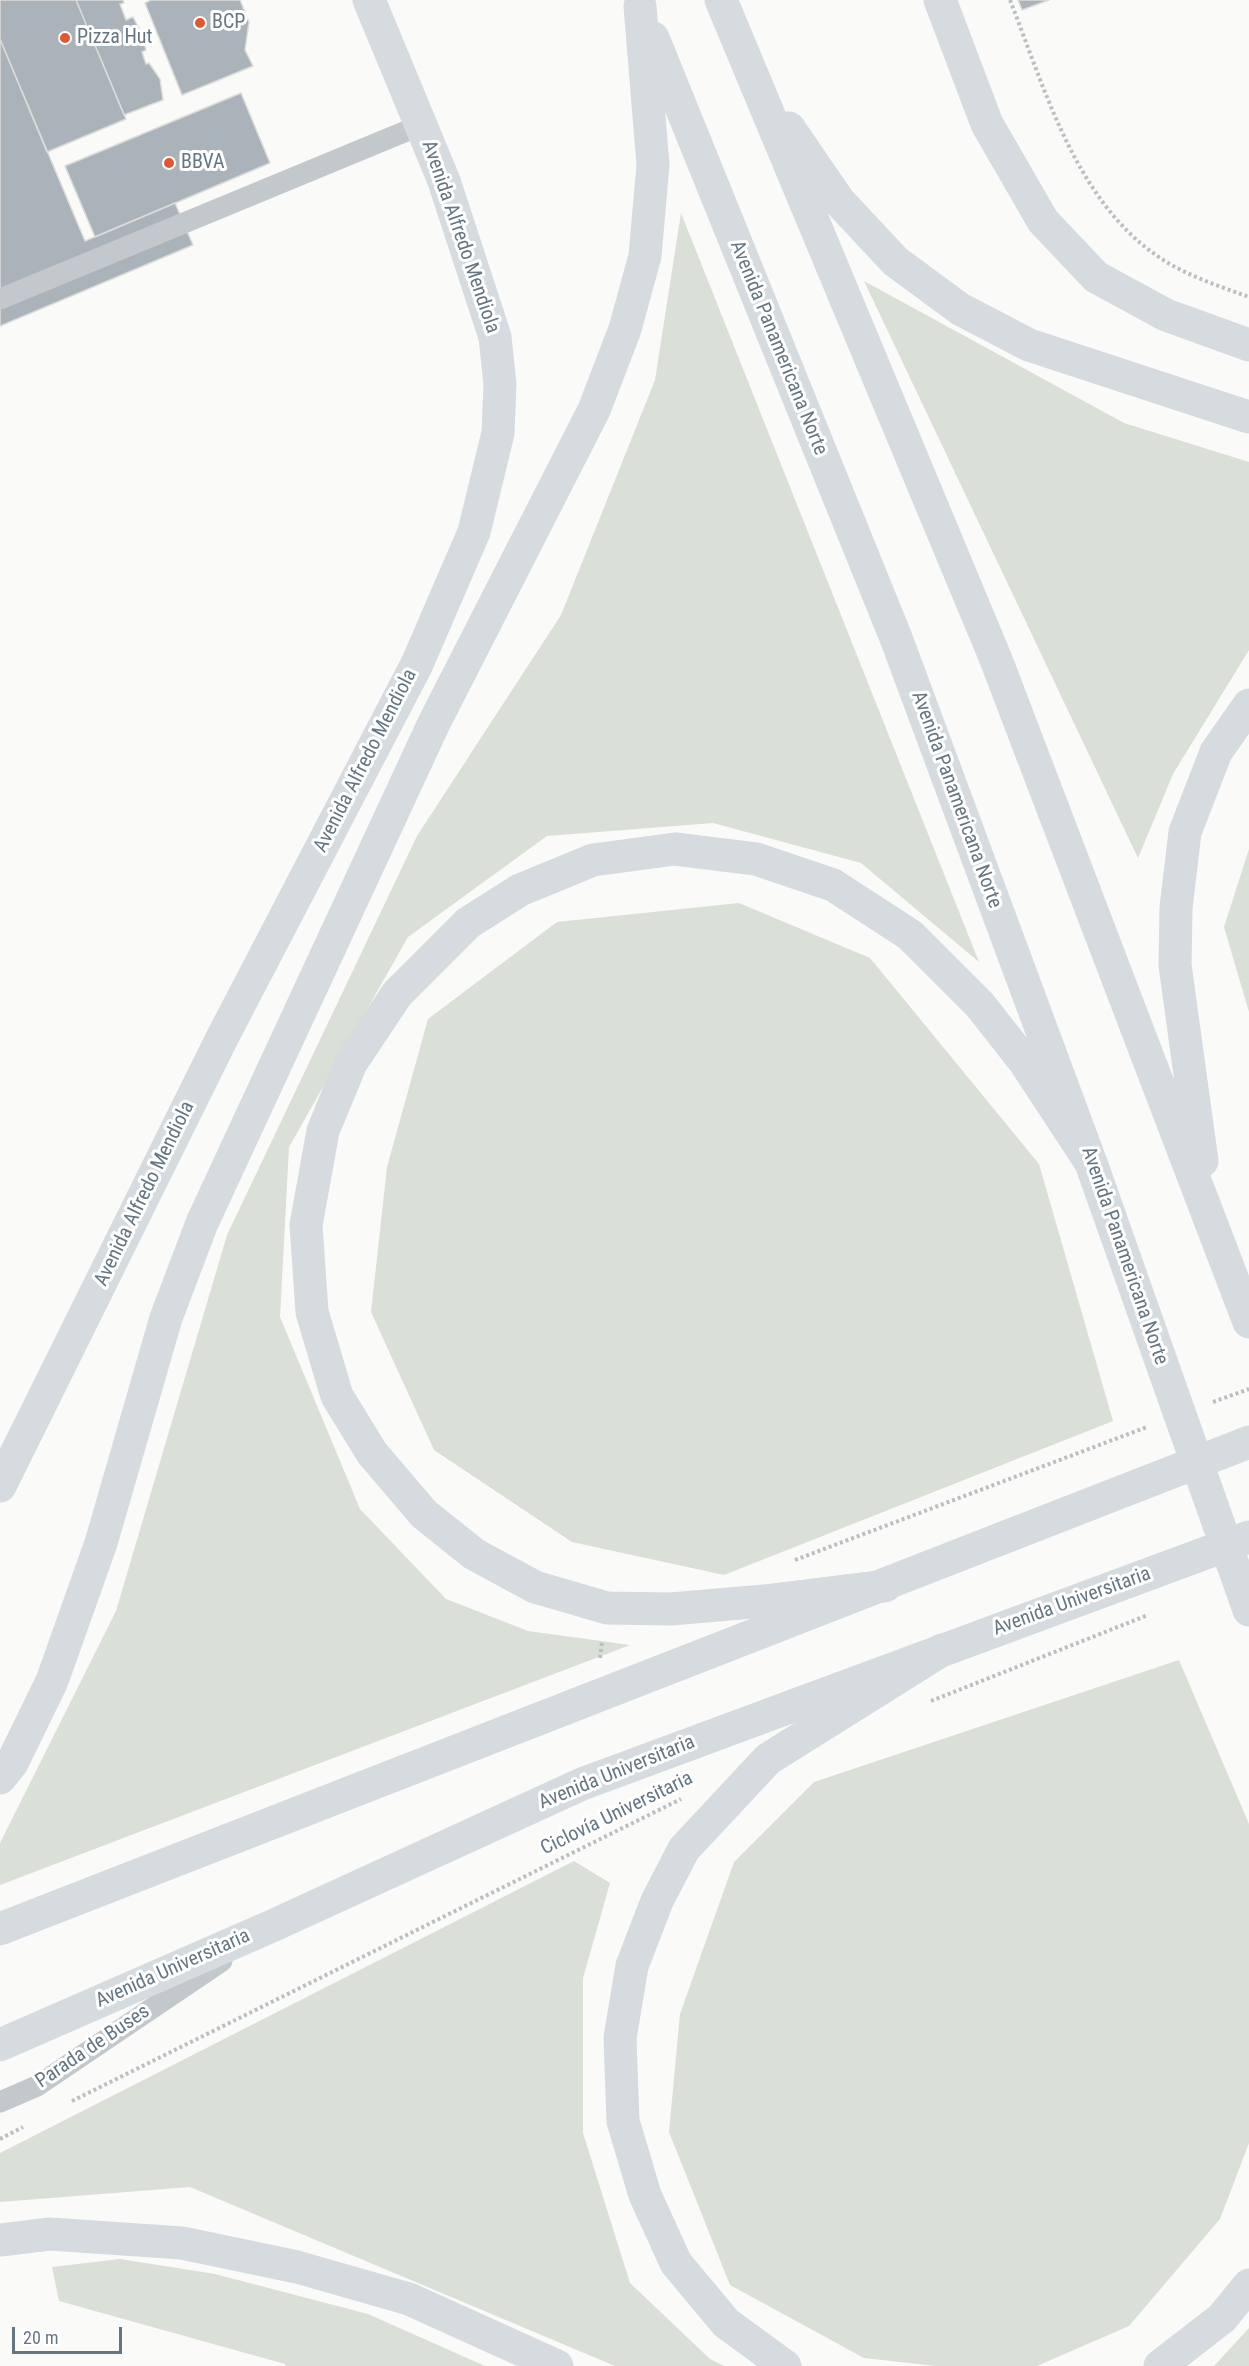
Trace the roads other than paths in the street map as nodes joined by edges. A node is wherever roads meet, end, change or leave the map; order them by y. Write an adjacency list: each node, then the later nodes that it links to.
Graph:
1 (369, 0): 6 (main road, Avenida Alfredo Mendiola)
2 (722, 0): 5 (main road)
3 (940, 0): 8 (main road)
4 (639, 3): 11 (main road, Avenida Panamericana Norte); 20 (main road)
5 (750, 72): 9 (main road); 12 (main road)
6 (422, 125): 7 (lane); 15 (main road, Avenida Alfredo Mendiola)
7 (0, 298)
8 (1249, 345)
9 (1249, 417)
10 (1249, 705): 12 (main road)
11 (1091, 1163): 17 (main road); 18 (main road, Avenida Panamericana Norte)
12 (1210, 1219): 13 (main road)
13 (1249, 1322)
14 (1249, 1442): 17 (main road)
15 (0, 1486)
16 (1249, 1536): 19 (main road, Avenida Universitaria)
17 (885, 1586): 22 (main road)
18 (1249, 1610)
19 (942, 1650): 21 (main road, Avenida Universitaria); 28 (main road)
20 (0, 1778)
21 (272, 1926): 23 (main road, Avenida Universitaria); 24 (lane, Parada de Buses)
22 (0, 1929)
23 (0, 2045)
24 (0, 2102)
25 (0, 2240): 27 (main road)
26 (1249, 2285): 29 (main road)
27 (557, 2366)
28 (785, 2366)
29 (1160, 2366)

